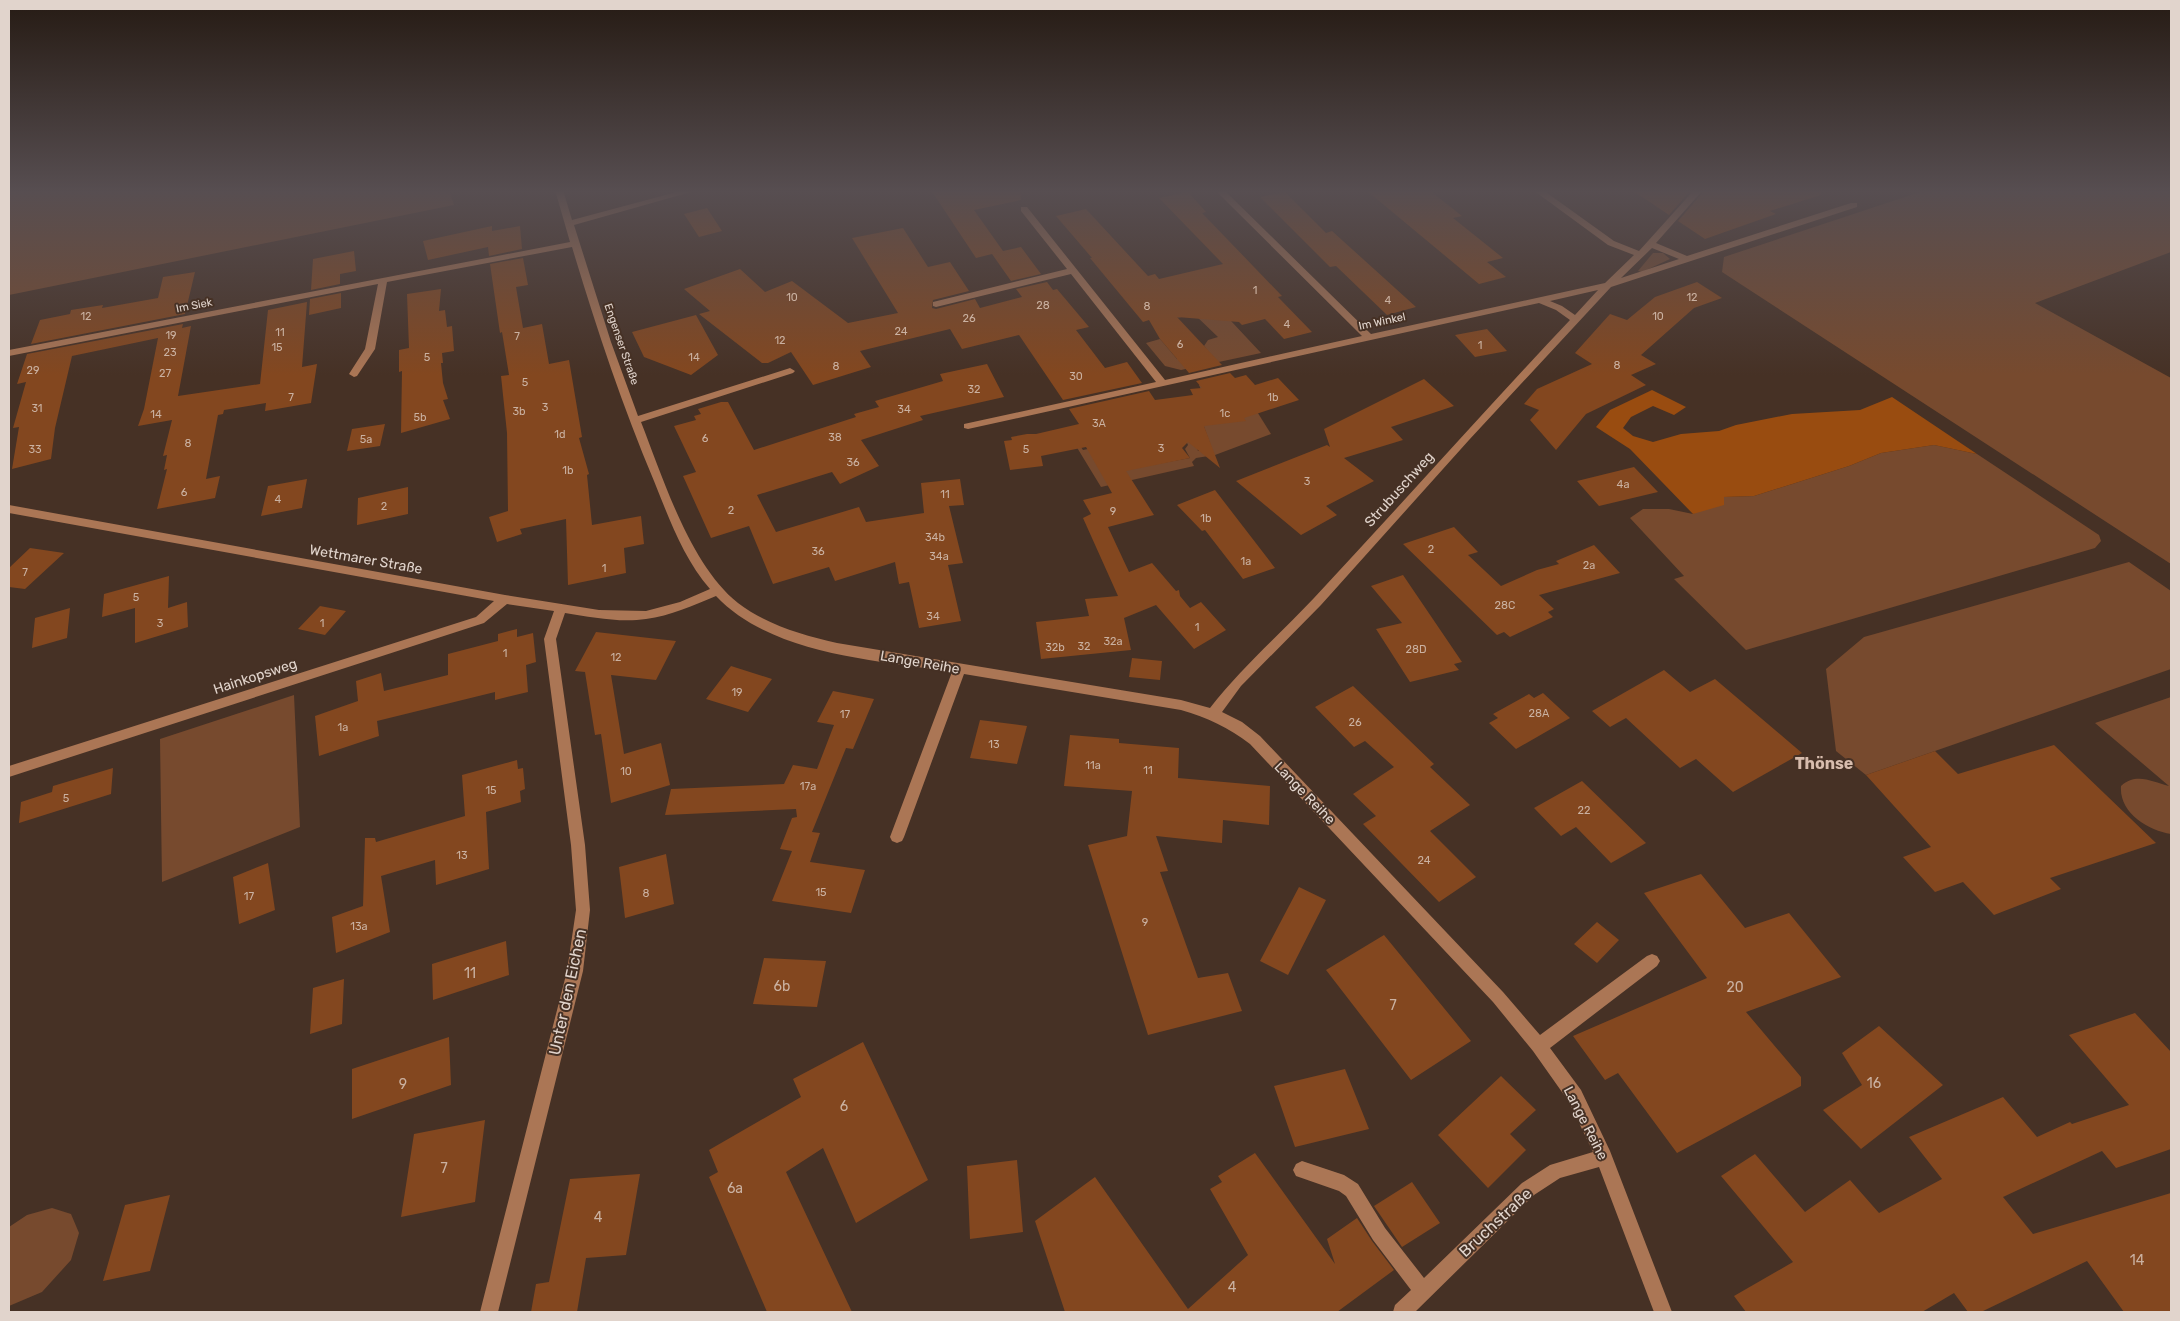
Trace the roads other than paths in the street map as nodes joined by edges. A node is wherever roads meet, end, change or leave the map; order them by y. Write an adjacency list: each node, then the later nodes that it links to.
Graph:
1 (534, 252): 12 (street, Im Siek)
2 (578, 252): 22 (street, Engenser Straße)
3 (1057, 252): 11 (street)
4 (1281, 252): 17 (street)
5 (1634, 252): 9 (street)
6 (1643, 252): 9 (street, Strubuschweg)
7 (1671, 252): 10 (street)
8 (1713, 252): 10 (street, Strubuschweg)
9 (1640, 254): 13 (street, Strubuschweg)
10 (1688, 260): 13 (street, Strubuschweg)
11 (1072, 271): 15 (street); 21 (street)
12 (383, 280): 18 (street, Im Siek); 20 (street)
13 (1608, 285): 14 (street, Im Winkel); 16 (street, Strubuschweg)
14 (1540, 300): 16 (street); 17 (street, Im Winkel)
15 (936, 304)
16 (1575, 320): 29 (street, Strubuschweg)
17 (1368, 337): 21 (street, Im Winkel)
18 (9, 353)
19 (790, 370): 22 (street)
20 (354, 374)
21 (1162, 383): 23 (street, Im Winkel)
22 (634, 420): 25 (street, Engenser Straße)
23 (968, 426)
24 (9, 509): 26 (street, Wettmarer Straße)
25 (716, 591): 27 (street, Wettmarer Straße); 28 (street, Lange Reihe)
26 (505, 599): 27 (street, Wettmarer Straße); 30 (street, Hainkopsweg)
27 (561, 608): 37 (street, Unter den Eichen)
28 (960, 668): 29 (street, Lange Reihe); 31 (street)
29 (1213, 714): 33 (street, Lange Reihe)
30 (9, 771)
31 (897, 837)
32 (1652, 961): 33 (street)
33 (1539, 1046): 34 (street, Lange Reihe)
34 (1604, 1157): 36 (street, Bruchstraße); 39 (street, Lange Reihe)
35 (1302, 1170): 36 (street)
36 (1423, 1291): 38 (street, Bruchstraße)
37 (488, 1312)
38 (1402, 1312)
39 (1663, 1312)

